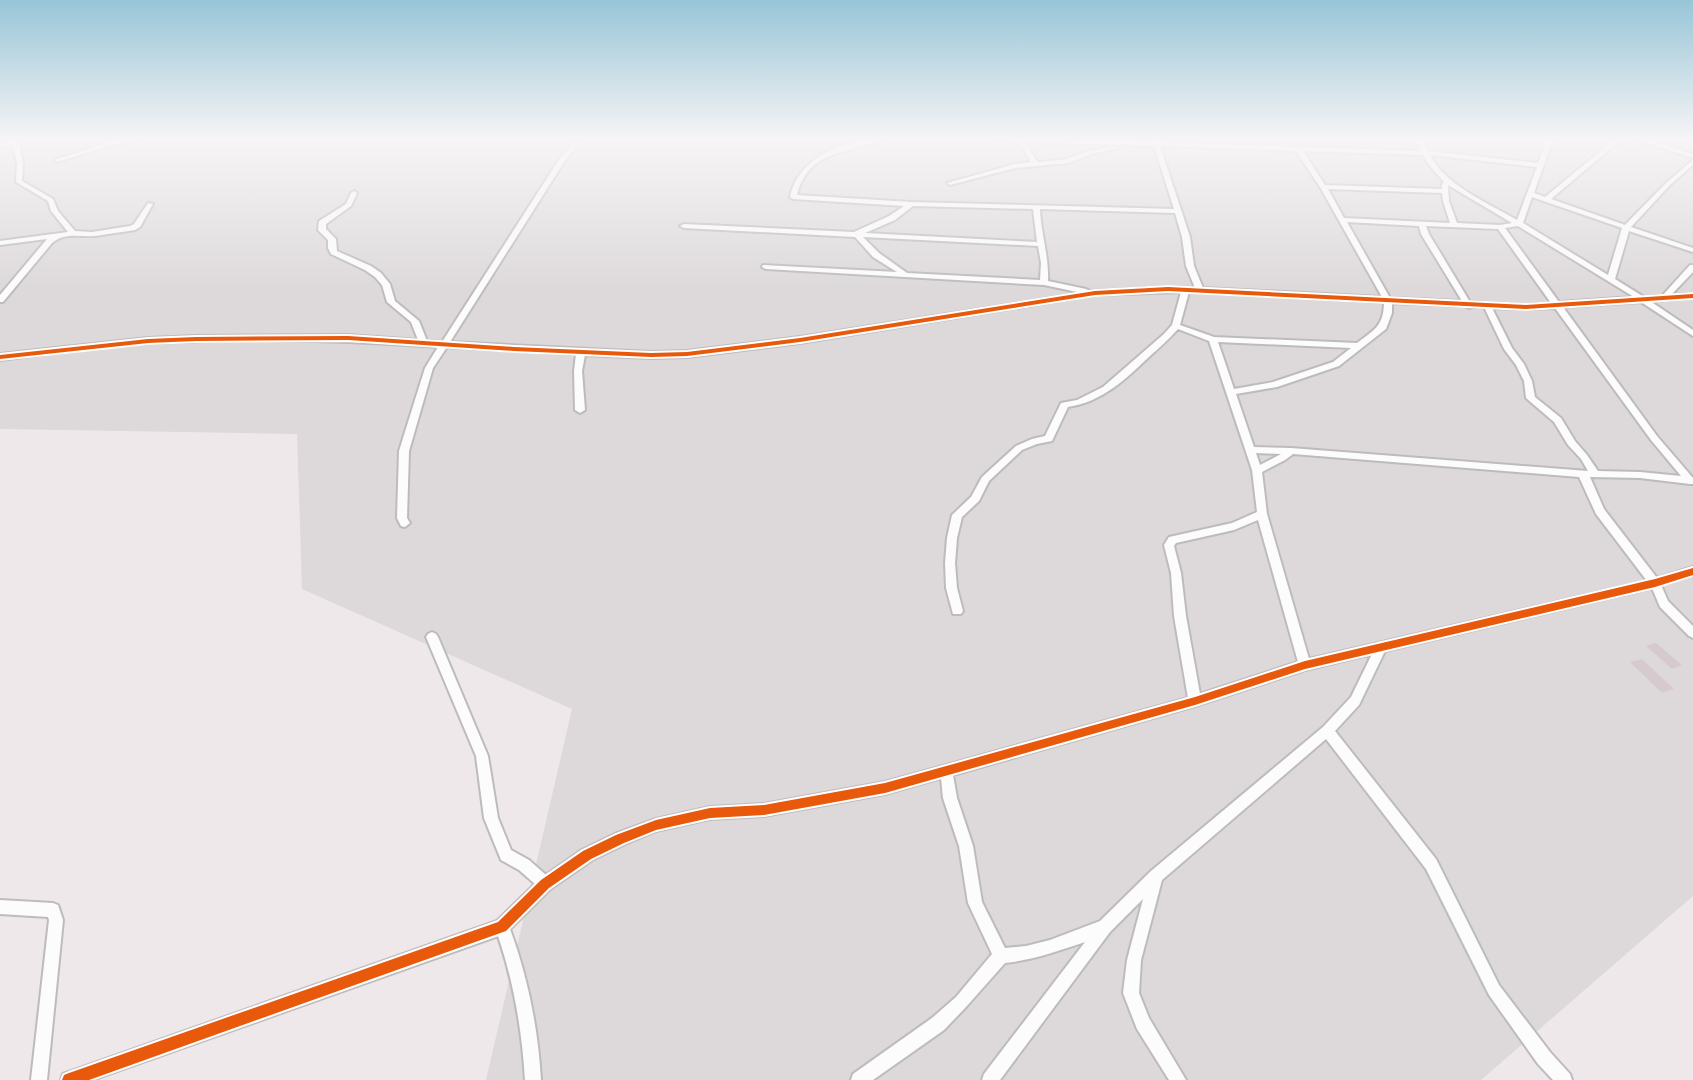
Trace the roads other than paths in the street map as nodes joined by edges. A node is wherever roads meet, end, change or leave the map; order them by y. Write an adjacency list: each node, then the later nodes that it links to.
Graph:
1 (32, 189): 26 (street)
2 (543, 189): 52 (street)
3 (794, 189): 16 (street)
4 (1170, 189): 18 (street)
5 (1324, 189): 19 (street)
6 (1397, 189): 11 (street)
7 (1461, 189): 22 (street)
8 (1531, 189): 13 (street)
9 (1559, 189): 14 (street)
10 (1663, 189): 25 (street)
11 (1446, 191): 21 (street)
12 (354, 193): 51 (street)
13 (1529, 194): 14 (street); 22 (street)
14 (1546, 200): 25 (street)
15 (150, 204): 26 (street)
16 (911, 204): 17 (street); 27 (street)
17 (1036, 207): 18 (street); 30 (street)
18 (1176, 212): 38 (street)
19 (1341, 220): 20 (street); 44 (street)
20 (1422, 223): 21 (street); 45 (street)
21 (1454, 224): 24 (street)
22 (1519, 224): 24 (street); 35 (street)
23 (684, 226): 27 (street)
24 (1500, 227): 47 (street)
25 (1626, 228): 31 (street); 35 (street)
26 (73, 233): 28 (street)
27 (856, 234): 30 (street); 34 (street)
28 (58, 235): 29 (street); 43 (street)
29 (0, 243)
30 (1040, 244): 36 (street)
31 (1693, 249)
32 (766, 267): 34 (street)
33 (1693, 267): 41 (street)
34 (903, 273): 36 (street)
35 (1610, 281): 42 (street)
36 (1044, 283): 39 (street)
37 (1186, 290): 38 (street); 39 (street); 48 (street)
38 (1200, 291): 44 (street)
39 (1095, 293): 54 (street)
40 (1693, 296): 41 (street)
41 (1665, 297): 42 (street)
42 (1642, 299): 47 (street); 49 (street)
43 (0, 300)
44 (1388, 301): 45 (street); 53 (street)
45 (1469, 306): 46 (street)
46 (1487, 306): 47 (street); 62 (street)
47 (1555, 306): 63 (street)
48 (1176, 326): 50 (street); 68 (street)
49 (1693, 334)
50 (1213, 339): 53 (street); 56 (street)
51 (423, 342): 52 (street); 55 (street)
52 (444, 344): 54 (street); 65 (street)
53 (1358, 346): 56 (street)
54 (581, 352): 57 (street)
55 (0, 357)
56 (1231, 392): 58 (street)
57 (580, 410)
58 (1252, 450): 59 (street); 60 (street)
59 (1291, 451): 60 (street); 61 (street)
60 (1257, 470): 64 (street)
61 (1583, 474): 62 (street); 67 (street)
62 (1595, 474): 63 (street)
63 (1692, 481)
64 (1262, 514): 72 (street); 73 (street)
65 (405, 523)
66 (1693, 571): 67 (street)
67 (1655, 583): 69 (street); 71 (street)
68 (957, 611)
69 (1693, 633)
70 (432, 637): 77 (street)
71 (1381, 648): 72 (street); 74 (street)
72 (1305, 665): 73 (street)
73 (1195, 701): 75 (street)
74 (1327, 731): 76 (street); 88 (street)
75 (946, 771): 77 (street); 81 (street)
76 (1156, 876): 80 (street); 87 (street)
77 (545, 884): 79 (street)
78 (0, 907): 82 (street)
79 (502, 927): 83 (street); 84 (street)
80 (1105, 927): 81 (street); 86 (street)
81 (1001, 956): 85 (street)
82 (39, 1080)
83 (69, 1080)
84 (532, 1080)
85 (860, 1080)
86 (990, 1080)
87 (1178, 1080)
88 (1564, 1080)

